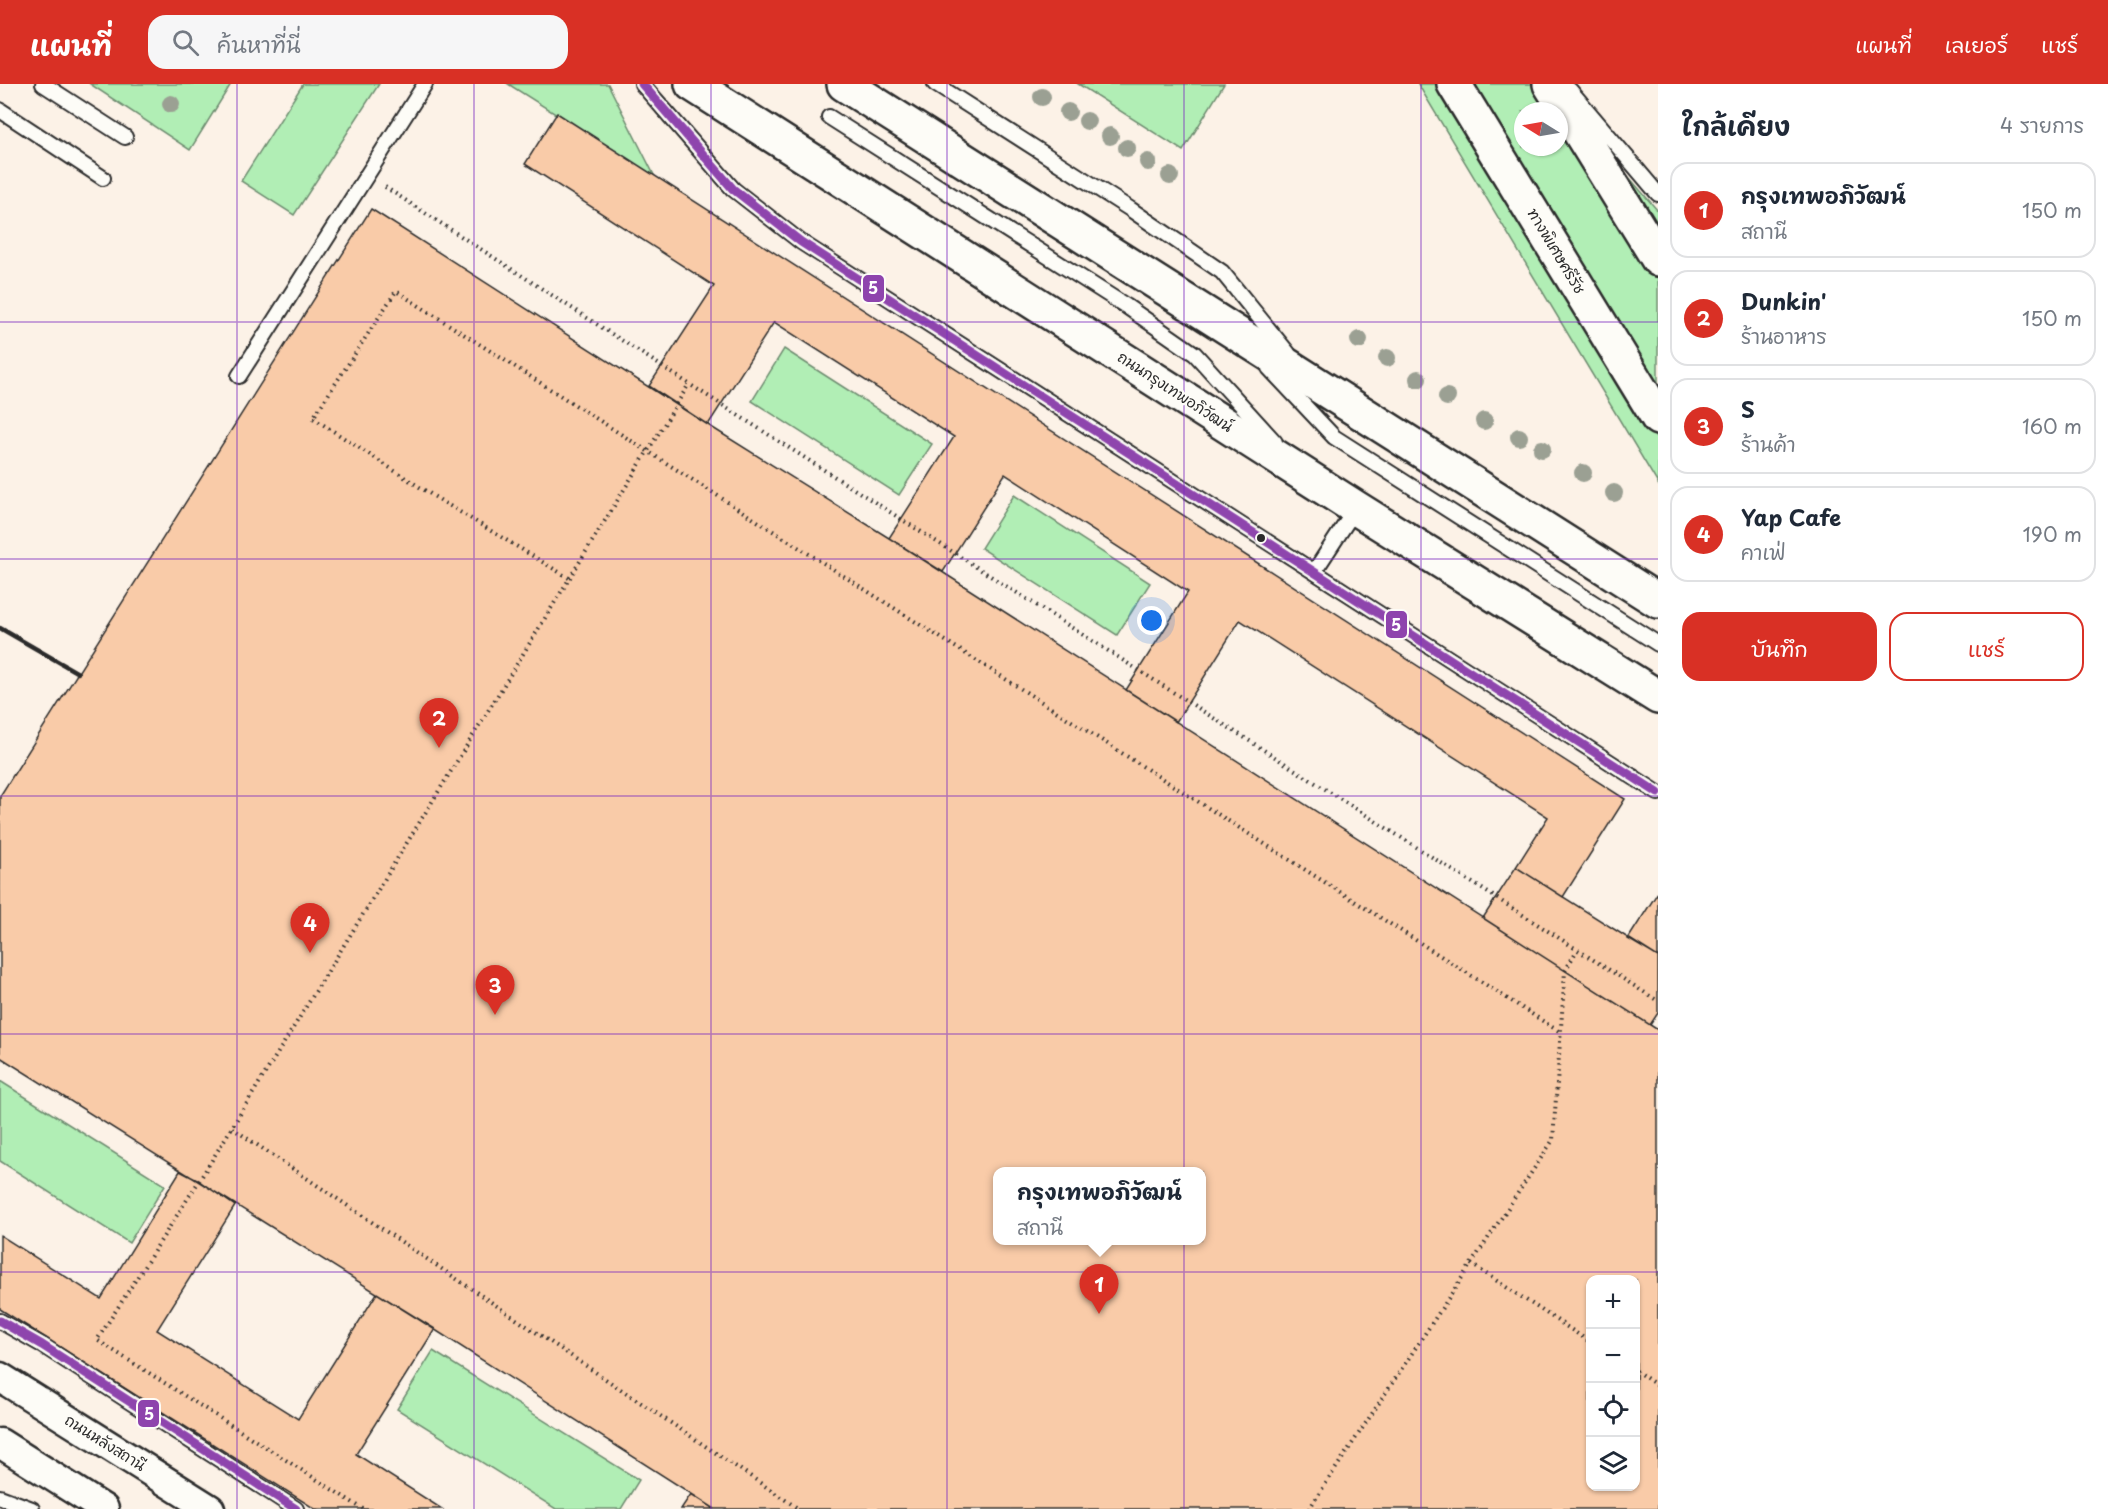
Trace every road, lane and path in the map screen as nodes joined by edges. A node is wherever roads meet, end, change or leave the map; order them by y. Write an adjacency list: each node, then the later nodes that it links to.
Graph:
1 (43, 84): 12 (lane)
2 (425, 84): 13 (lane)
3 (642, 84): 25 (lane)
4 (692, 84): 23 (main road, ถนนกรุงเทพอภิวัฒน์)
5 (844, 84): 17 (main road)
6 (934, 84): 19 (lane)
7 (1454, 84): 21 (main road, ทางพิเศษศรีรัช)
8 (1550, 84): 16 (main road)
9 (1565, 84): 15 (lane)
10 (0, 110): 14 (lane)
11 (829, 117): 23 (lane)
12 (125, 137)
13 (367, 176): 18 (lane); 20 (path)
14 (103, 178)
15 (1658, 195)
16 (1658, 259)
17 (1234, 332): 19 (main road); 28 (lane)
18 (238, 376)
19 (1311, 381): 27 (main road)
20 (690, 384): 22 (path); 31 (path)
21 (1658, 418)
22 (648, 450): 26 (path); 26 (path); 33 (path)
23 (1305, 475): 24 (main road, ถนนกรุงเทพอภิวัฒน์)
24 (1356, 508): 25 (lane); 29 (main road, ถนนกรุงเทพอภิวัฒน์)
25 (1314, 572): 30 (lane)
26 (569, 578): 34 (path)
27 (1658, 601)
28 (1658, 644)
29 (1658, 697)
30 (1658, 792)
31 (1577, 950): 32 (path); 33 (path)
32 (1658, 1001)
33 (1560, 1032): 35 (path)
34 (232, 1128): 47 (path); 48 (path)
35 (1471, 1264): 37 (path); 49 (path)
36 (0, 1321): 46 (lane)
37 (1586, 1339)
38 (1640, 1374): 40 (path)
39 (0, 1377): 45 (street, ถนนหลังสถานี)
40 (1658, 1386)
41 (0, 1443): 44 (street)
42 (0, 1497): 43 (lane)
43 (32, 1509)
44 (104, 1509)
45 (210, 1509)
46 (296, 1509)
47 (363, 1509)
48 (799, 1509)
49 (1309, 1509)

